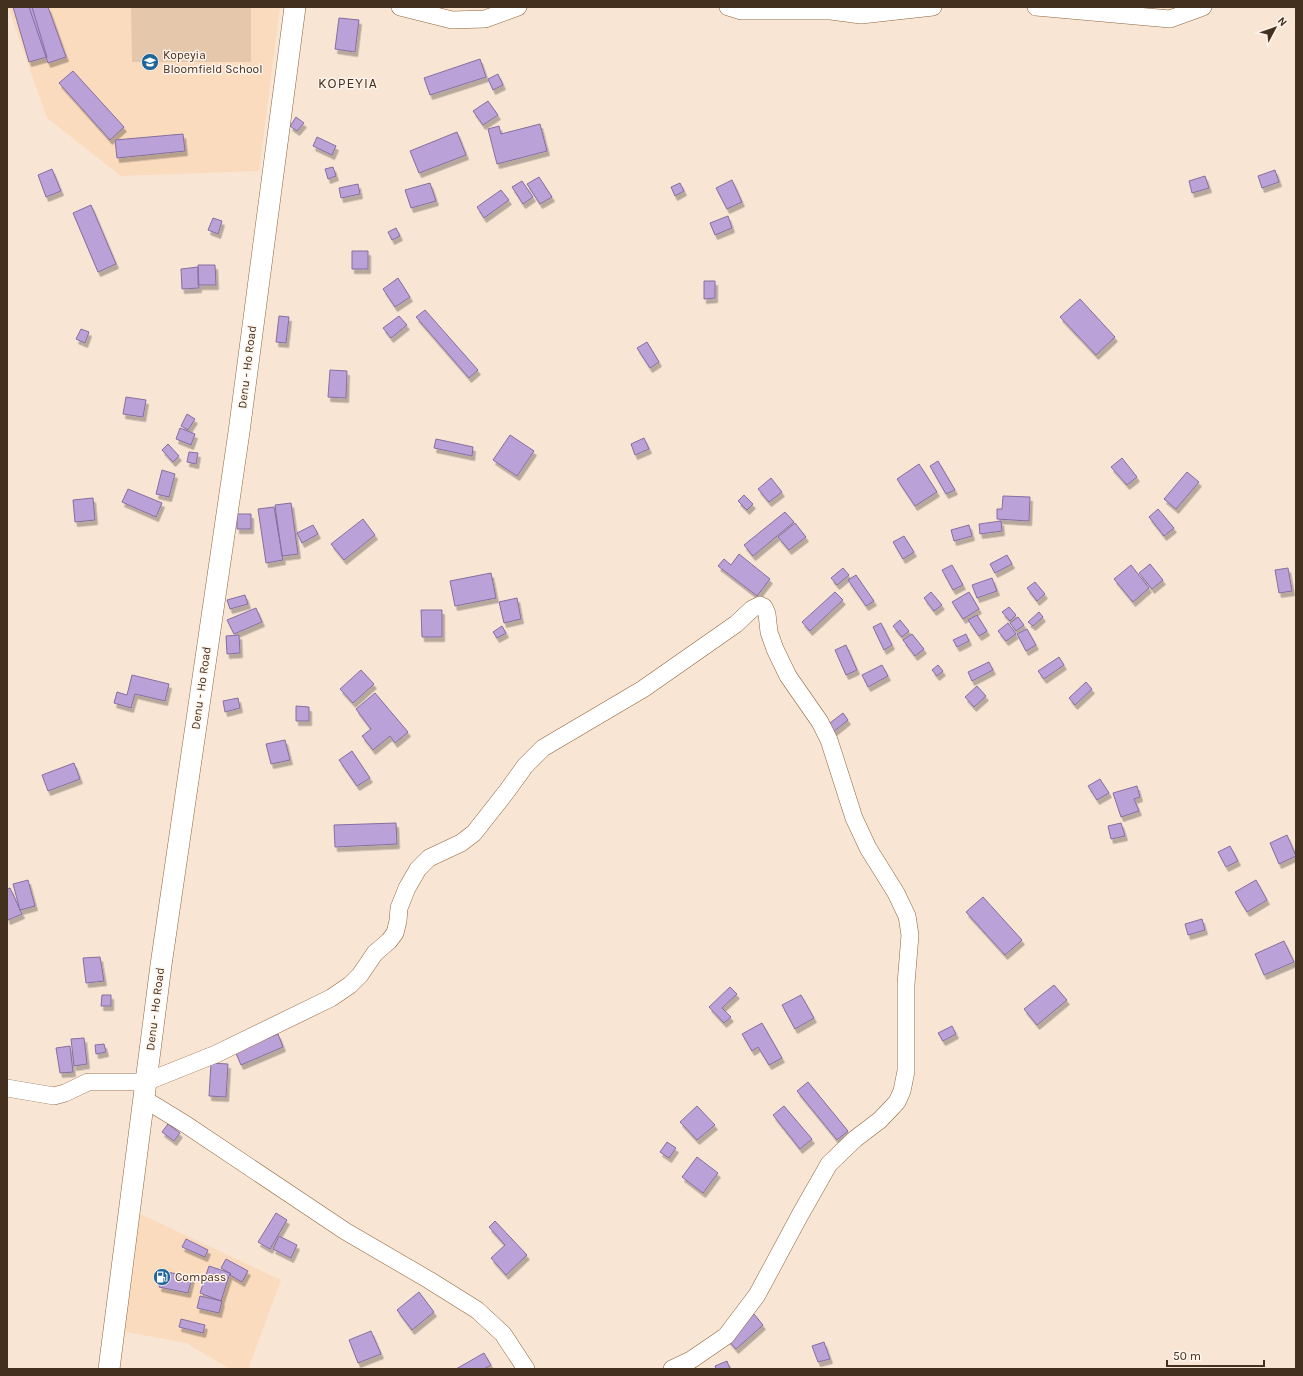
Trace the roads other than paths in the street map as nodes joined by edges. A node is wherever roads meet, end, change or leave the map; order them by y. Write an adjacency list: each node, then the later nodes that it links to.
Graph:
1 (295, 7): 9 (main road, Denu - Ho Road)
2 (400, 7): 3 (street)
3 (518, 7)
4 (728, 7): 5 (street)
5 (932, 7)
6 (1036, 7): 7 (street)
7 (1203, 7)
8 (7, 1088): 9 (street)
9 (145, 1090): 10 (main road, Denu - Ho Road); 11 (street); 12 (street)
10 (109, 1369)
11 (526, 1369)
12 (672, 1369)

